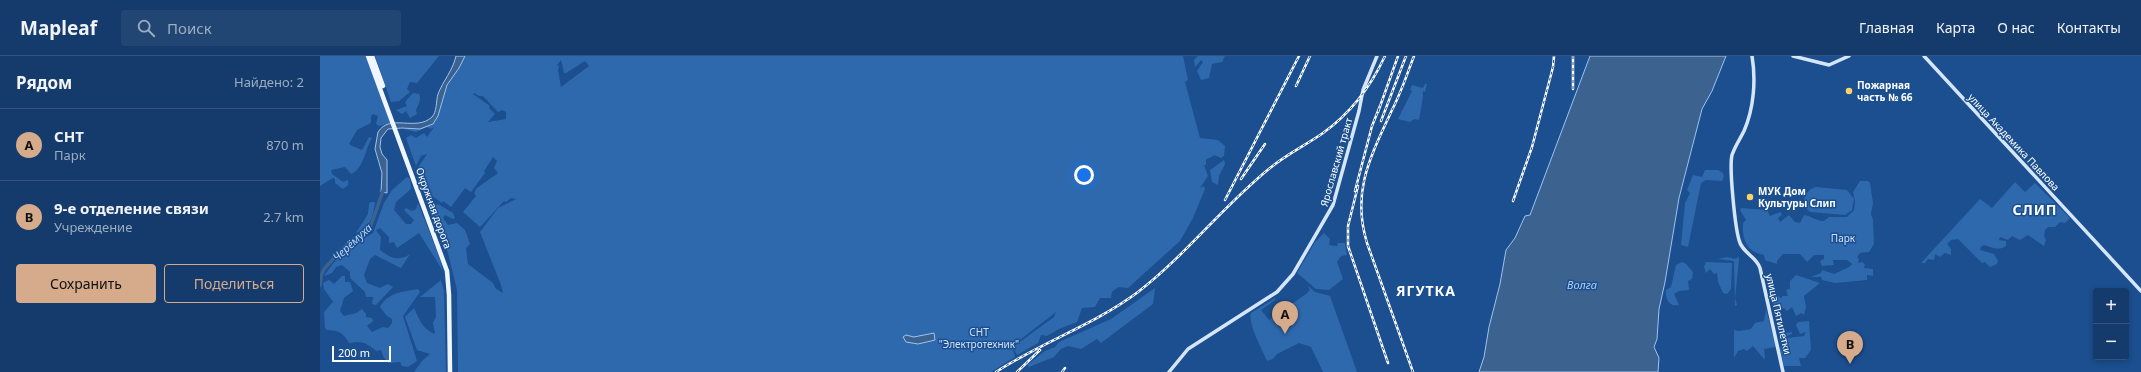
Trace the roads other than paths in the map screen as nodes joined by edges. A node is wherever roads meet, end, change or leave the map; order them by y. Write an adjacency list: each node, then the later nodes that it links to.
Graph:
1 (368, 56): 8 (main road, Окружная дорога)
2 (372, 56): 8 (main road, Окружная дорога)
3 (1377, 56): 11 (street, Ярославский тракт)
4 (1752, 56): 12 (street, улица Пятилетки)
5 (1793, 56): 6 (street)
6 (1849, 56)
7 (1924, 56): 9 (street, улица Академика Павлова)
8 (392, 115): 10 (main road, Окружная дорога)
9 (2141, 291)
10 (451, 372)
11 (1169, 372)
12 (1783, 372)

